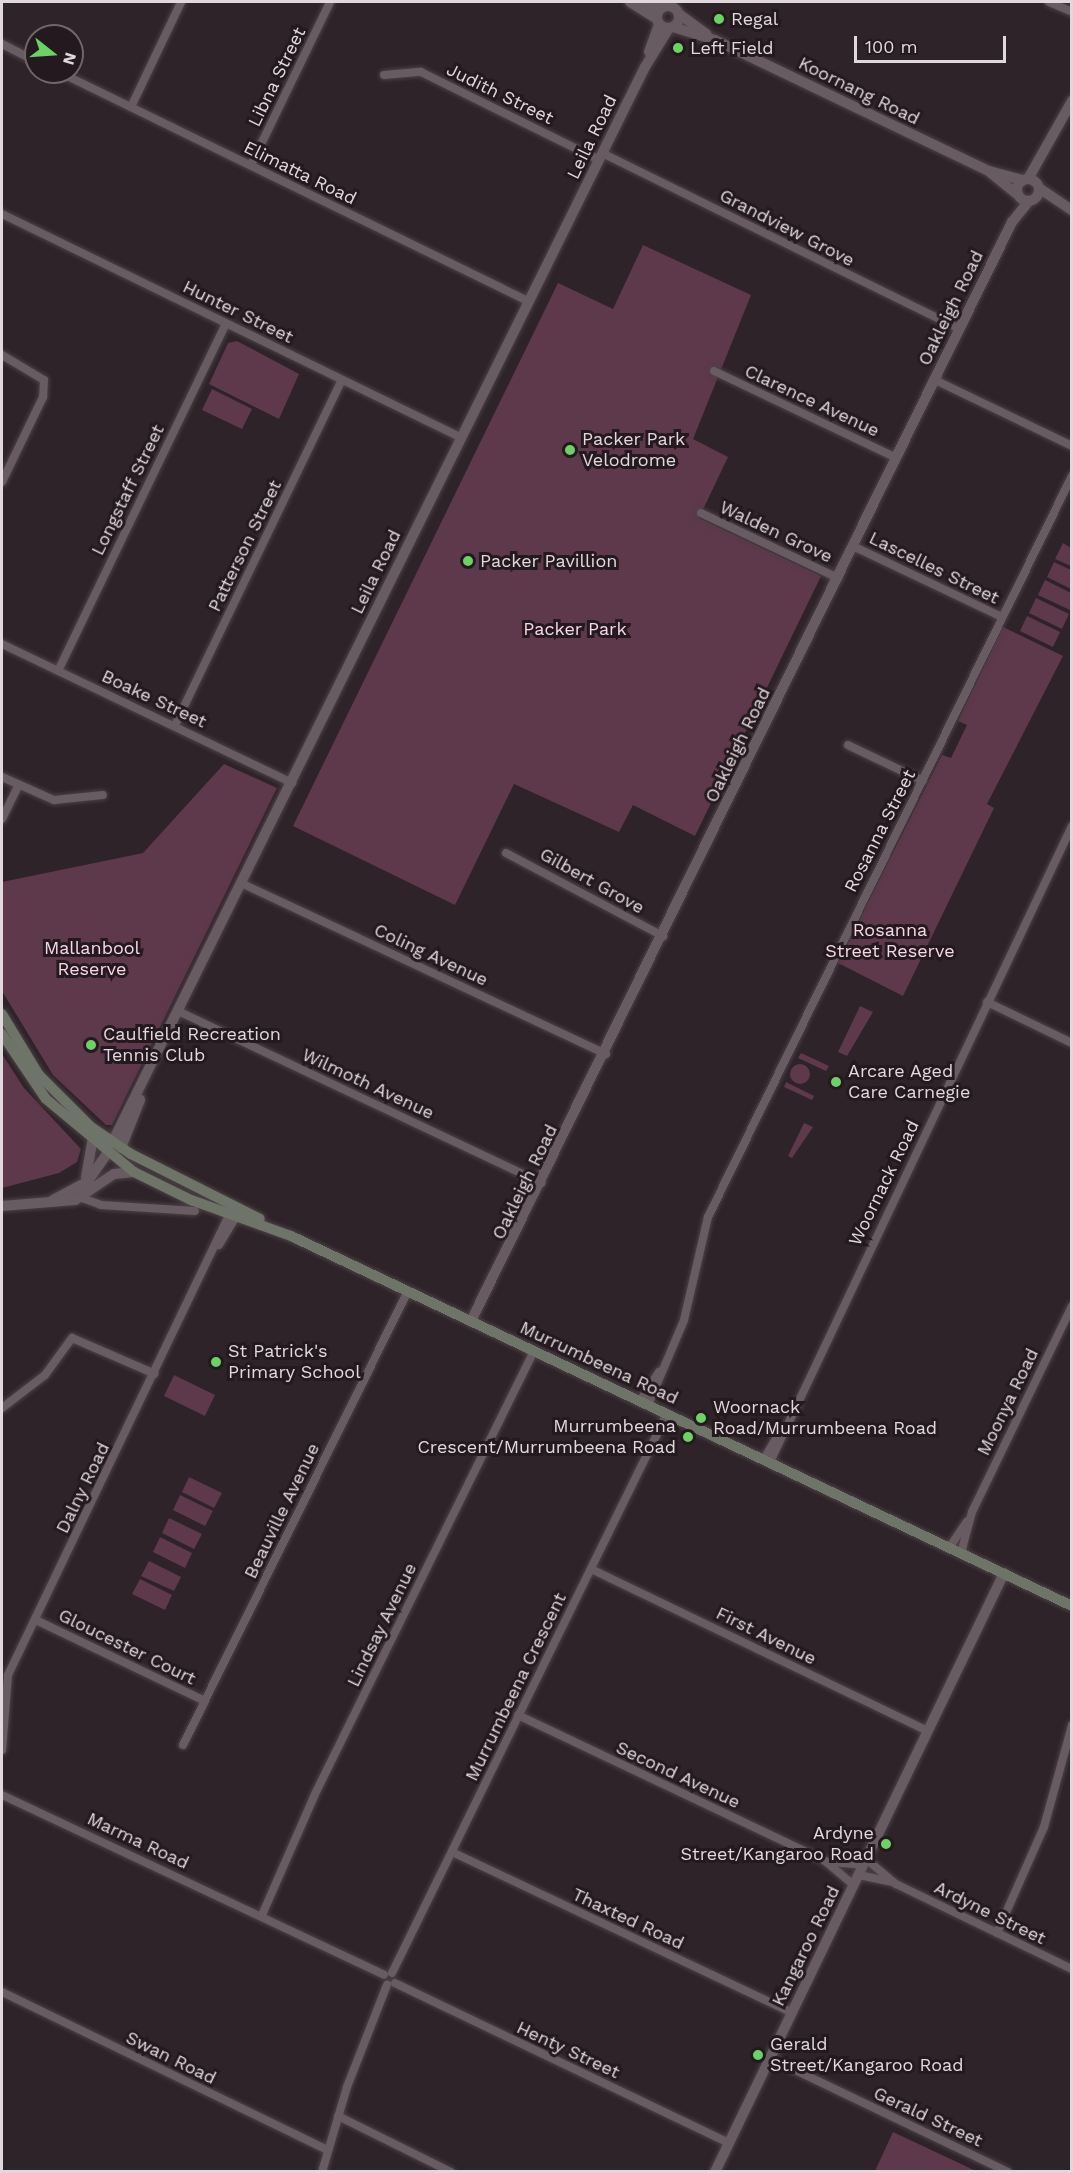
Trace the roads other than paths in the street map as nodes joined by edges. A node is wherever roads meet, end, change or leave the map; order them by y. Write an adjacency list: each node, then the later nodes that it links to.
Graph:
1 (181, 2): 16 (street)
2 (330, 2): 19 (street, Libna Street)
3 (630, 2): 9 (street, Koornang Road)
4 (642, 2): 6 (street)
5 (1049, 2): 8 (street)
6 (666, 5): 7 (street, Koornang Road); 9 (street)
7 (679, 9): 9 (street); 10 (street, Koornang Road)
8 (1071, 12)
9 (664, 24): 10 (street, Koornang Road); 18 (street, Leila Road)
10 (715, 40): 20 (street, Koornang Road)
11 (2, 44): 12 (street)
12 (24, 55)
13 (384, 75): 18 (street, Judith Street)
14 (84, 84): 16 (street, Elimatta Road)
15 (1071, 101): 17 (street)
16 (131, 107): 19 (street, Elimatta Road)
17 (1046, 154): 21 (street); 22 (street)
18 (601, 156): 29 (street, Leila Road); 31 (street, Grandview Grove)
19 (250, 165): 29 (street, Elimatta Road)
20 (989, 171): 21 (street, Koornang Road); 23 (street, Koornang Road)
21 (1026, 179): 22 (street); 23 (street, Oakleigh Road)
22 (1038, 187): 24 (street, Oakleigh Road); 25 (street)
23 (1017, 194): 24 (street, Koornang Road); 28 (street, Oakleigh Road)
24 (1031, 201): 25 (street); 28 (street, Oakleigh Road)
25 (1061, 205): 26 (street)
26 (1071, 210)
27 (2, 214): 30 (street, Hunter Street)
28 (1012, 222): 31 (street, Oakleigh Road)
29 (528, 302): 36 (street, Leila Road)
30 (226, 323): 34 (street, Hunter Street); 46 (street, Longstaff Street)
31 (959, 329): 35 (street, Oakleigh Road)
32 (2, 355): 40 (street)
33 (714, 371): 38 (street, Clarence Avenue)
34 (342, 380): 36 (street, Hunter Street); 47 (street, Patterson Street)
35 (935, 380): 37 (street); 38 (street, Oakleigh Road)
36 (460, 437): 51 (street, Leila Road)
37 (1071, 446)
38 (896, 458): 42 (street, Oakleigh Road)
39 (1071, 476): 44 (street, Rosanna Street)
40 (2, 482)
41 (701, 513): 43 (street, Walden Grove)
42 (854, 546): 43 (street, Oakleigh Road); 44 (street, Lascelles Street)
43 (838, 578): 58 (street, Oakleigh Road)
44 (1002, 616): 50 (street, Rosanna Street)
45 (2, 644): 46 (street, Boake Street)
46 (58, 671): 47 (street, Boake Street)
47 (175, 725): 51 (street, Boake Street)
48 (848, 745): 50 (street)
49 (2, 777): 52 (street)
50 (923, 781): 79 (street, Rosanna Street)
51 (292, 783): 57 (street, Leila Road)
52 (18, 786): 53 (street); 54 (street)
53 (103, 795)
54 (2, 819)
55 (1071, 826): 59 (street, Woornack Road)
56 (506, 853): 58 (street, Gilbert Grove)
57 (243, 884): 60 (street, Leila Road); 64 (street, Coling Avenue)
58 (663, 936): 64 (street, Oakleigh Road)
59 (987, 1002): 63 (street); 82 (street, Woornack Road)
60 (180, 1012): 66 (street, Leila Road); 69 (street, Wilmoth Avenue)
61 (2, 1014): 66 (main road, Murrumbeena Road)
62 (2, 1034): 65 (main road, Murrumbeena Road)
63 (1071, 1043)
64 (606, 1054): 69 (street, Oakleigh Road)
65 (92, 1142): 67 (main road, Murrumbeena Road); 70 (street)
66 (117, 1145): 67 (main road, Leila Road); 73 (main road, Murrumbeena Road)
67 (108, 1155): 68 (main road, Murrumbeena Road); 70 (street, Leila Road)
68 (134, 1172): 70 (street); 73 (main road, Murrumbeena Road)
69 (542, 1183): 76 (street, Oakleigh Road)
70 (79, 1193): 71 (street); 72 (street)
71 (2, 1206)
72 (195, 1211)
73 (235, 1211): 74 (main road, Murrumbeena Road); 78 (street, Dalny Road)
74 (408, 1291): 76 (main road, Murrumbeena Road); 90 (street, Beauville Avenue)
75 (1071, 1306): 83 (street, Moonya Road)
76 (475, 1323): 77 (main road, Murrumbeena Road)
77 (534, 1350): 79 (main road, Murrumbeena Road); 101 (street, Lindsay Avenue)
78 (155, 1374): 80 (street); 89 (street, Dalny Road)
79 (644, 1403): 81 (main road, Murrumbeena Road)
80 (2, 1408)
81 (667, 1414): 82 (main road, Murrumbeena Road); 86 (street, Murrumbeena Crescent)
82 (767, 1461): 84 (main road, Murrumbeena Road)
83 (972, 1512): 84 (street, Moonya Road); 85 (street, Moonya Road)
84 (950, 1548): 85 (main road, Murrumbeena Road)
85 (961, 1553): 87 (main road, Murrumbeena Road)
86 (591, 1569): 91 (street, Murrumbeena Crescent); 93 (street, First Avenue)
87 (1004, 1573): 88 (main road, Murrumbeena Road); 93 (street, Kangaroo Road)
88 (1071, 1606)
89 (36, 1620): 90 (street, Gloucester Court); 95 (street, Dalny Road)
90 (205, 1701): 94 (street, Beauville Avenue)
91 (518, 1716): 97 (street, Murrumbeena Crescent); 98 (street, Second Avenue)
92 (1071, 1725): 102 (street)
93 (928, 1731): 99 (street, Kangaroo Road)
94 (183, 1745)
95 (2, 1750)
96 (2, 1795): 101 (street, Marma Road)
97 (452, 1852): 104 (street, Murrumbeena Crescent); 107 (street, Thaxted Road)
98 (825, 1861): 99 (street, Second Avenue); 99 (street, Second Avenue)
99 (861, 1871): 100 (street, Ardyne Street); 100 (street, Ardyne Street); 107 (street, Kangaroo Road)
100 (896, 1884): 102 (street, Ardyne Street)
101 (262, 1916): 104 (street)
102 (997, 1933): 103 (street, Ardyne Street)
103 (1071, 1969)
104 (388, 1974): 105 (street)
105 (391, 1984): 109 (street); 110 (street, Henty Street)
106 (2, 1992): 111 (street, Swan Road)
107 (792, 2013): 108 (street, Kangaroo Road)
108 (770, 2058): 110 (street, Kangaroo Road); 115 (street, Gerald Street)
109 (338, 2116): 111 (street); 113 (street)
110 (729, 2143): 114 (street, Kangaroo Road)
111 (327, 2150): 112 (street)
112 (322, 2172)
113 (451, 2172)
114 (715, 2172)
115 (1008, 2172)

